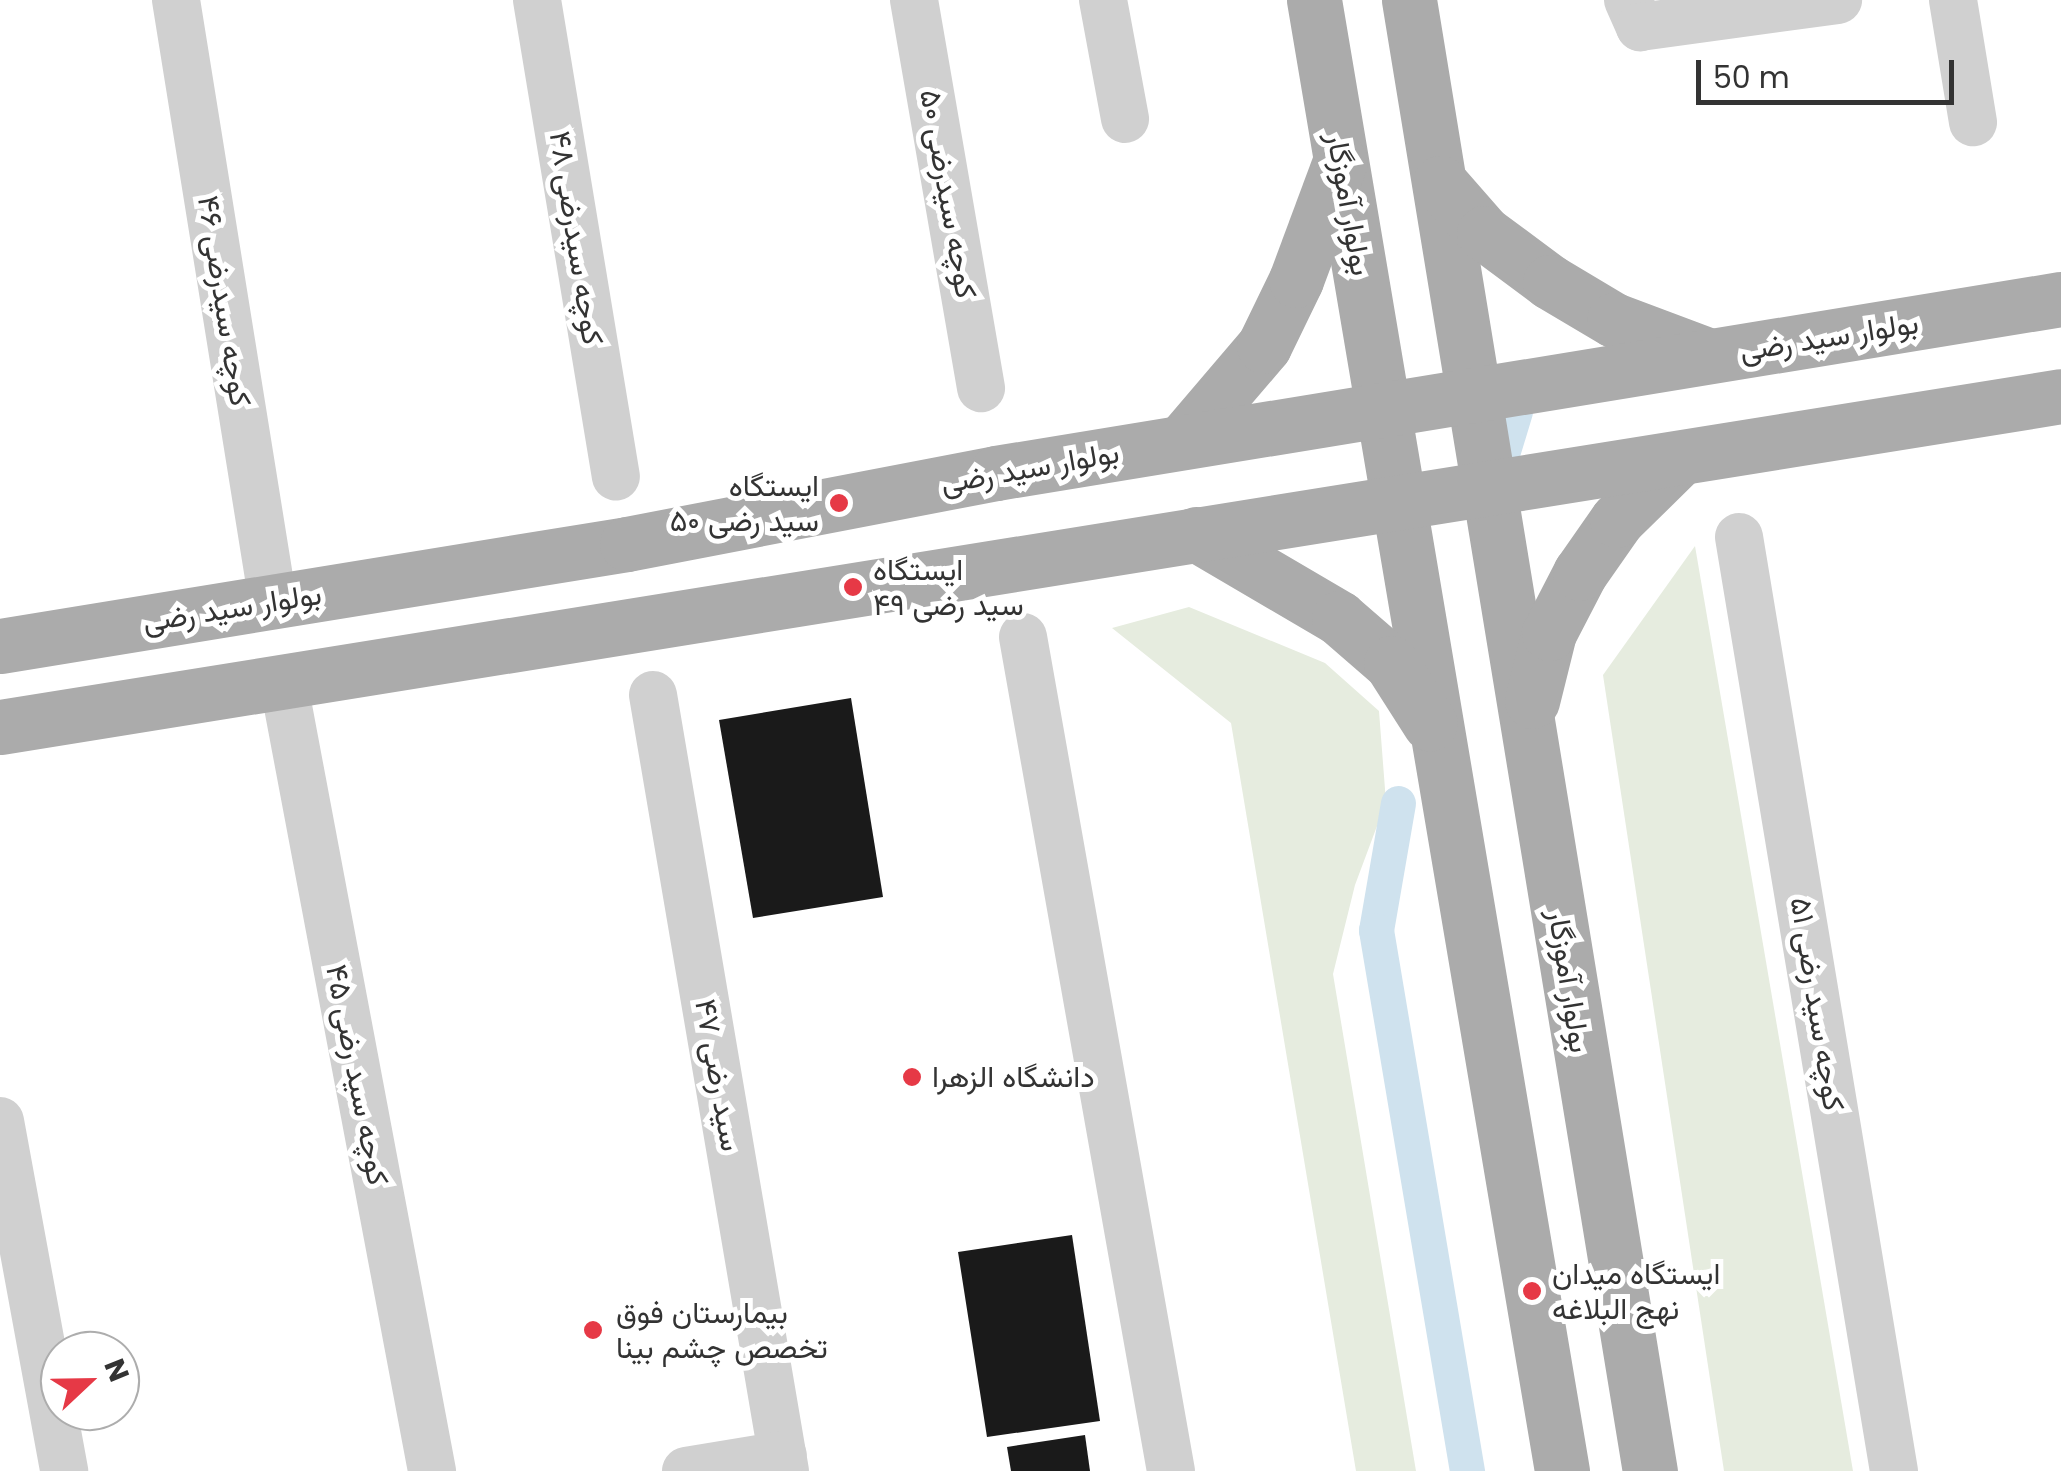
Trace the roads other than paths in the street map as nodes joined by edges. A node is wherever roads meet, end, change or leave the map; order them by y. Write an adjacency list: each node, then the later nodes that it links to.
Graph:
1 (176, 0): 27 (street, کوچه سیدرضی ۴۶)
2 (537, 0): 22 (street, کوچه سیدرضی ۴۸)
3 (914, 0): 16 (street, کوچه سیدرضی ۵۰)
4 (1103, 0): 10 (street)
5 (1314, 0): 12 (main road, بولوار آموزگار)
6 (1409, 0): 13 (main road)
7 (1838, 0): 9 (street)
8 (1953, 0): 11 (street)
9 (1634, 13)
10 (1125, 118)
11 (1973, 122)
12 (1342, 159): 19 (main road, بولوار آموزگار); 20 (main road)
13 (1440, 183): 15 (main road); 17 (main road)
14 (2061, 299): 15 (main road, بولوار سید رضی)
15 (1710, 356): 17 (main road, بولوار سید رضی)
16 (981, 388)
17 (1476, 394): 19 (main road, بولوار سید رضی); 23 (main road, بولوار آموزگار)
18 (2061, 396): 21 (main road)
19 (1384, 408): 20 (main road, بولوار سید رضی); 24 (main road, بولوار آموزگار)
20 (1182, 442): 27 (main road, بولوار سید رضی)
21 (1678, 460): 23 (main road); 32 (main road)
22 (616, 476)
23 (1490, 491): 24 (main road); 32 (main road, بولوار آموزگار)
24 (1399, 503): 25 (main road); 34 (main road)
25 (1196, 534): 30 (main road); 34 (main road)
26 (1739, 537): 43 (street, کوچه سید رضی ۵۱)
27 (273, 602): 29 (main road, بولوار سید رضی)
28 (1023, 637): 40 (street)
29 (0, 646)
30 (283, 680): 33 (main road); 38 (street, کوچه سید رضی ۴۵)
31 (653, 695): 36 (street, سید رضی ۴۷)
32 (1526, 723): 42 (main road, بولوار آموزگار)
33 (0, 728)
34 (1440, 739): 41 (main road)
35 (0, 1120): 37 (street)
36 (784, 1463): 39 (street)
37 (64, 1471)
38 (432, 1471)
39 (686, 1471)
40 (1172, 1471)
41 (1562, 1471)
42 (1650, 1471)
43 (1894, 1471)

